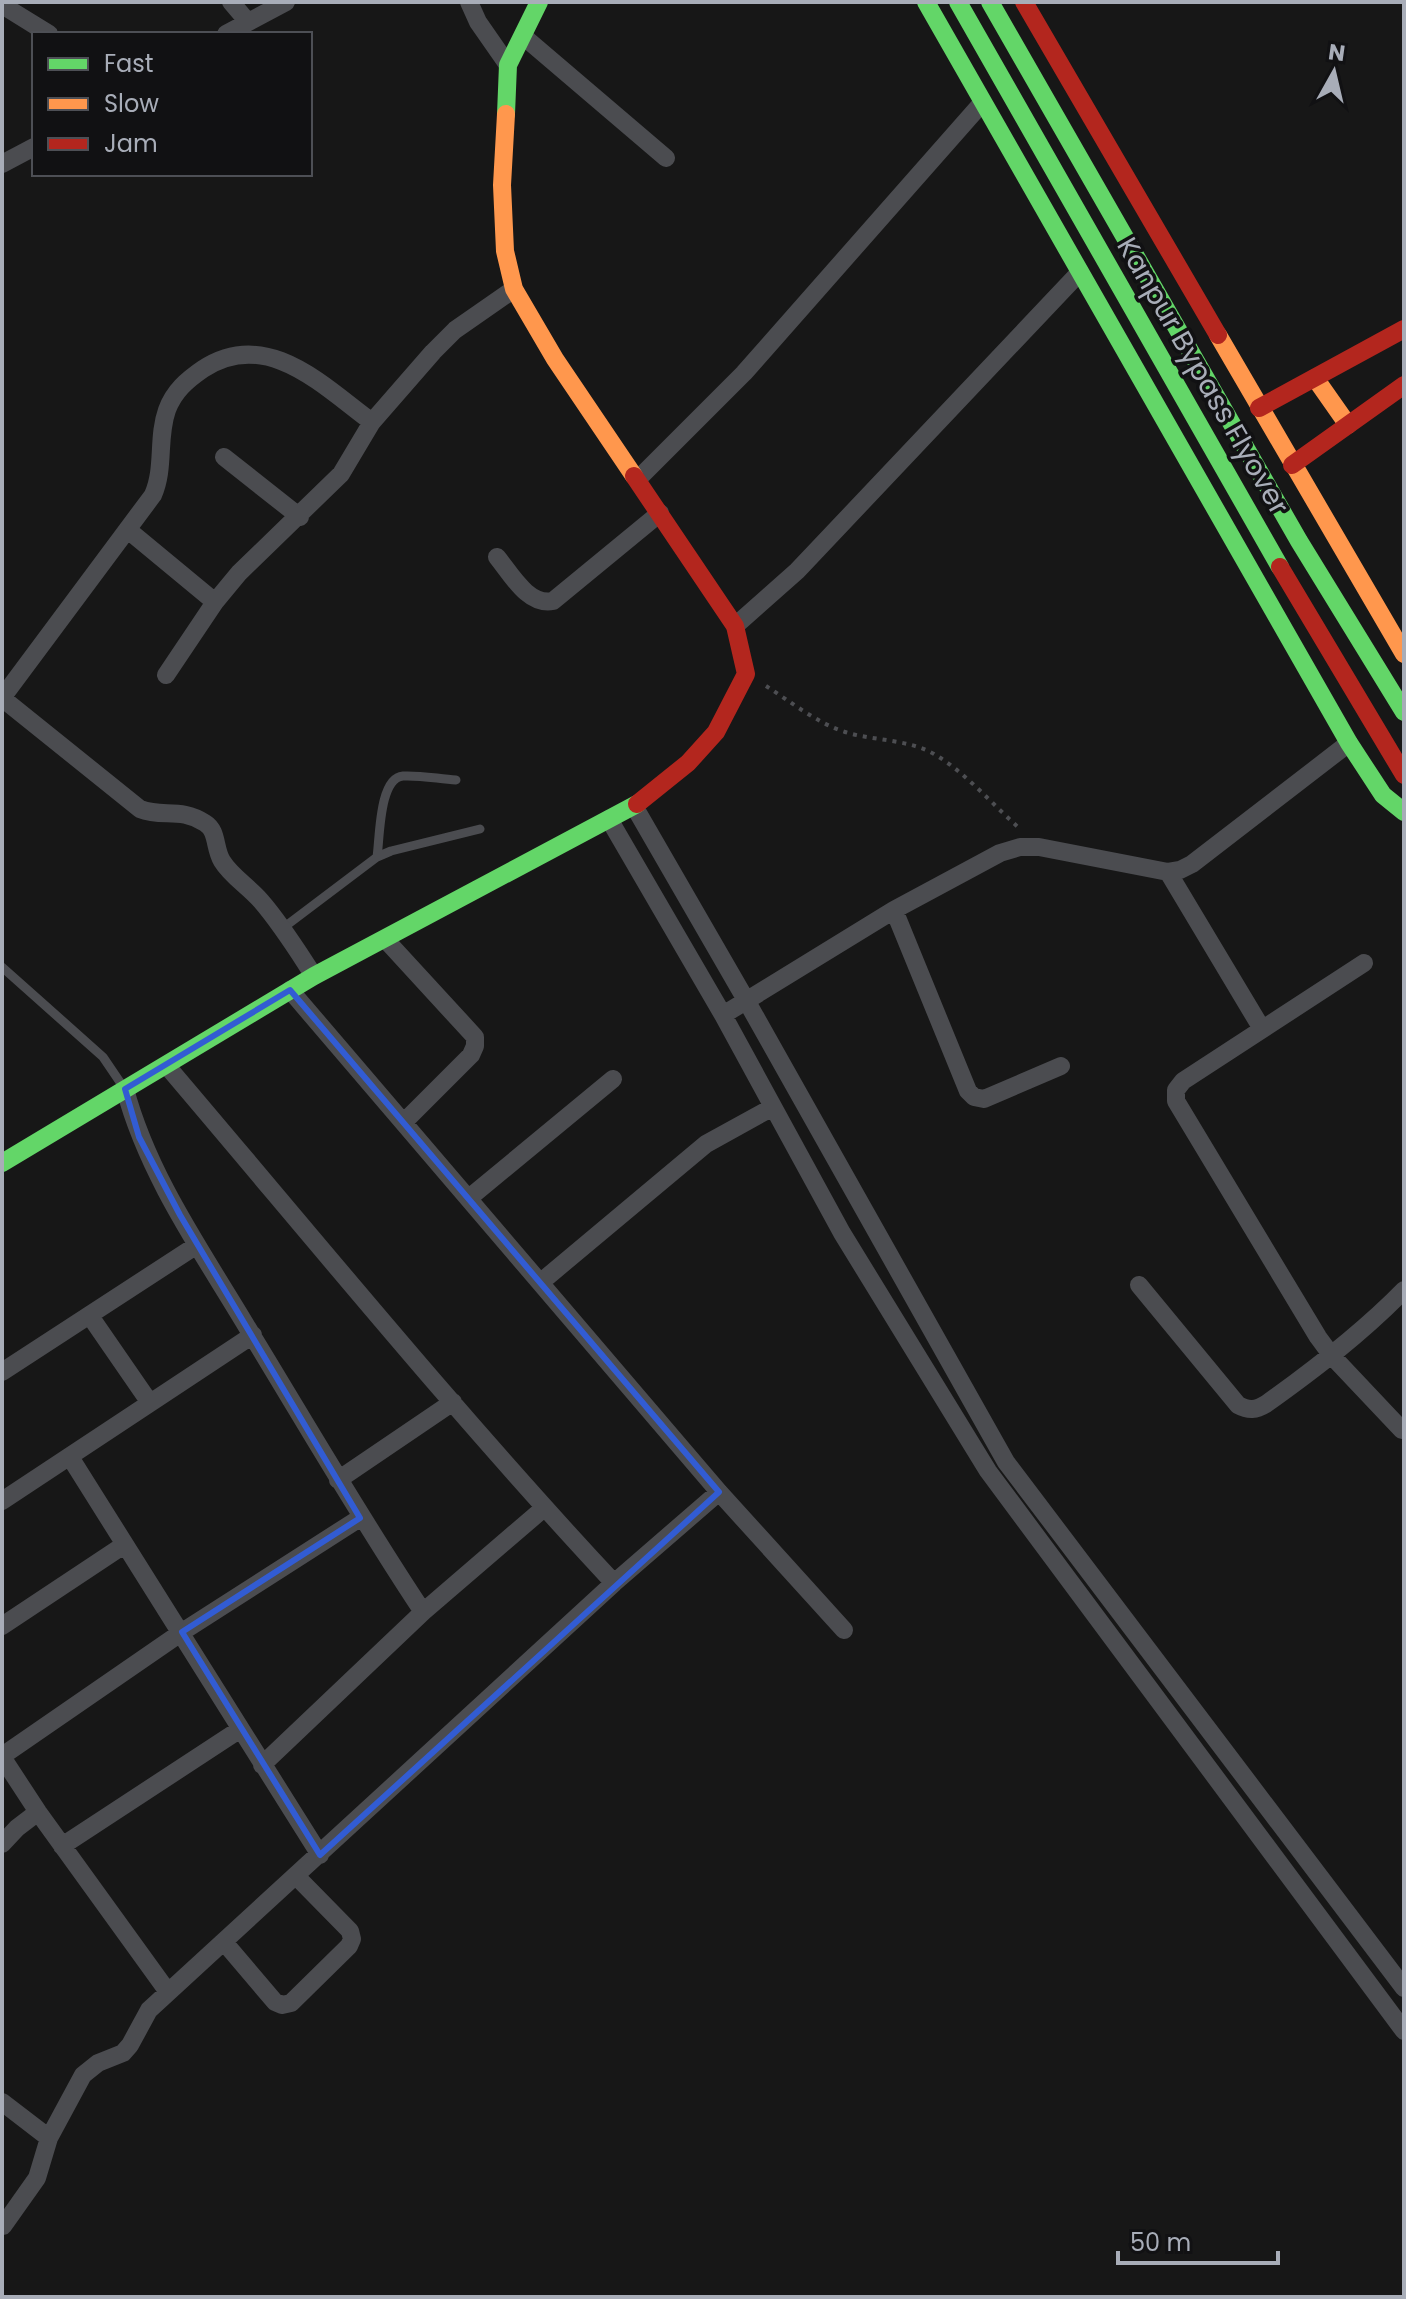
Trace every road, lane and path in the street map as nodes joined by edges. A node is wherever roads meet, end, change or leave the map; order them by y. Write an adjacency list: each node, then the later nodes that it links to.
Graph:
1 (231, 2): 10 (street)
2 (286, 2): 10 (street)
3 (469, 2): 14 (street)
4 (539, 2): 13 (main road)
5 (926, 2): 15 (main road)
6 (958, 2): 42 (main road, Kanpur Bypass Flyover)
7 (990, 2): 40 (main road, Kanpur Bypass Flyover)
8 (1024, 2): 24 (main road)
9 (2, 5): 11 (street)
10 (248, 22): 12 (street)
11 (46, 32)
12 (230, 32)
13 (523, 36): 14 (main road); 17 (street)
14 (508, 65): 20 (main road)
15 (982, 103): 19 (main road); 29 (street)
16 (32, 148): 18 (street)
17 (666, 158)
18 (2, 164)
19 (1080, 272): 35 (street); 41 (main road)
20 (514, 289): 25 (street); 29 (main road)
21 (1404, 329): 22 (main road)
22 (1315, 378): 24 (main road); 26 (main road)
23 (1404, 385): 26 (main road)
24 (1259, 408): 28 (main road)
25 (372, 422): 31 (street); 32 (street)
26 (1348, 425): 28 (main road)
27 (224, 457): 31 (street)
28 (1292, 465): 36 (main road)
29 (638, 479): 30 (main road)
30 (660, 513): 33 (street); 35 (main road)
31 (300, 517): 34 (street)
32 (128, 530): 34 (street); 39 (street)
33 (497, 557)
34 (215, 602): 38 (street)
35 (735, 626): 37 (main road)
36 (1404, 654)
37 (746, 674): 44 (main road); 48 (path)
38 (166, 675)
39 (2, 698): 52 (street)
40 (1404, 712)
41 (1349, 743): 45 (main road); 50 (street)
42 (1404, 775)
43 (456, 780): 49 (lane)
44 (634, 806): 46 (main road); 58 (street)
45 (1404, 812)
46 (609, 819): 53 (main road); 59 (street)
47 (480, 829): 49 (lane)
48 (1039, 847): 50 (street); 51 (street)
49 (377, 857): 52 (lane)
50 (1168, 872): 60 (street)
51 (894, 910): 58 (street); 62 (street)
52 (283, 928): 56 (street)
53 (385, 939): 56 (main road); 66 (street)
54 (1364, 963): 60 (street)
55 (2, 967): 64 (lane)
56 (314, 976): 57 (main road)
57 (290, 990): 61 (main road); 66 (street)
58 (746, 1000): 59 (street); 101 (street)
59 (723, 1015): 65 (street)
60 (1262, 1029): 75 (street)
61 (167, 1066): 64 (main road); 77 (street)
62 (1061, 1066)
63 (613, 1079): 68 (street)
64 (125, 1089): 67 (main road); 69 (street)
65 (773, 1107): 70 (street); 103 (street)
66 (404, 1122): 68 (street)
67 (2, 1163)
68 (469, 1198): 70 (street)
69 (197, 1245): 73 (street); 74 (street)
70 (541, 1282): 82 (street)
71 (1139, 1285): 75 (street)
72 (1404, 1290): 75 (street)
73 (90, 1316): 76 (street); 78 (street)
74 (253, 1335): 78 (street); 81 (street)
75 (1332, 1356): 79 (street)
76 (2, 1372)
77 (453, 1402): 81 (street); 84 (street)
78 (150, 1403): 80 (street)
79 (1402, 1430)
80 (70, 1457): 83 (street); 86 (street)
81 (338, 1480): 85 (street)
82 (719, 1492): 87 (street); 90 (street)
83 (2, 1501)
84 (544, 1508): 87 (street); 88 (street)
85 (360, 1518): 88 (street); 91 (street)
86 (124, 1545): 89 (street); 91 (street)
87 (614, 1583): 98 (street)
88 (423, 1612): 94 (street)
89 (2, 1626)
90 (844, 1630)
91 (182, 1632): 92 (street); 93 (street)
92 (239, 1730): 94 (street); 97 (street)
93 (2, 1757): 95 (street)
94 (262, 1765): 98 (street)
95 (38, 1812): 96 (street); 97 (street)
96 (2, 1844)
97 (62, 1846): 102 (street)
98 (320, 1855): 99 (street)
99 (296, 1876): 100 (street); 100 (street)
100 (224, 1942): 102 (street)
101 (1404, 1988)
102 (168, 1992): 105 (street)
103 (1404, 2031)
104 (2, 2102): 105 (street)
105 (49, 2138): 106 (street)
106 (3, 2226)

